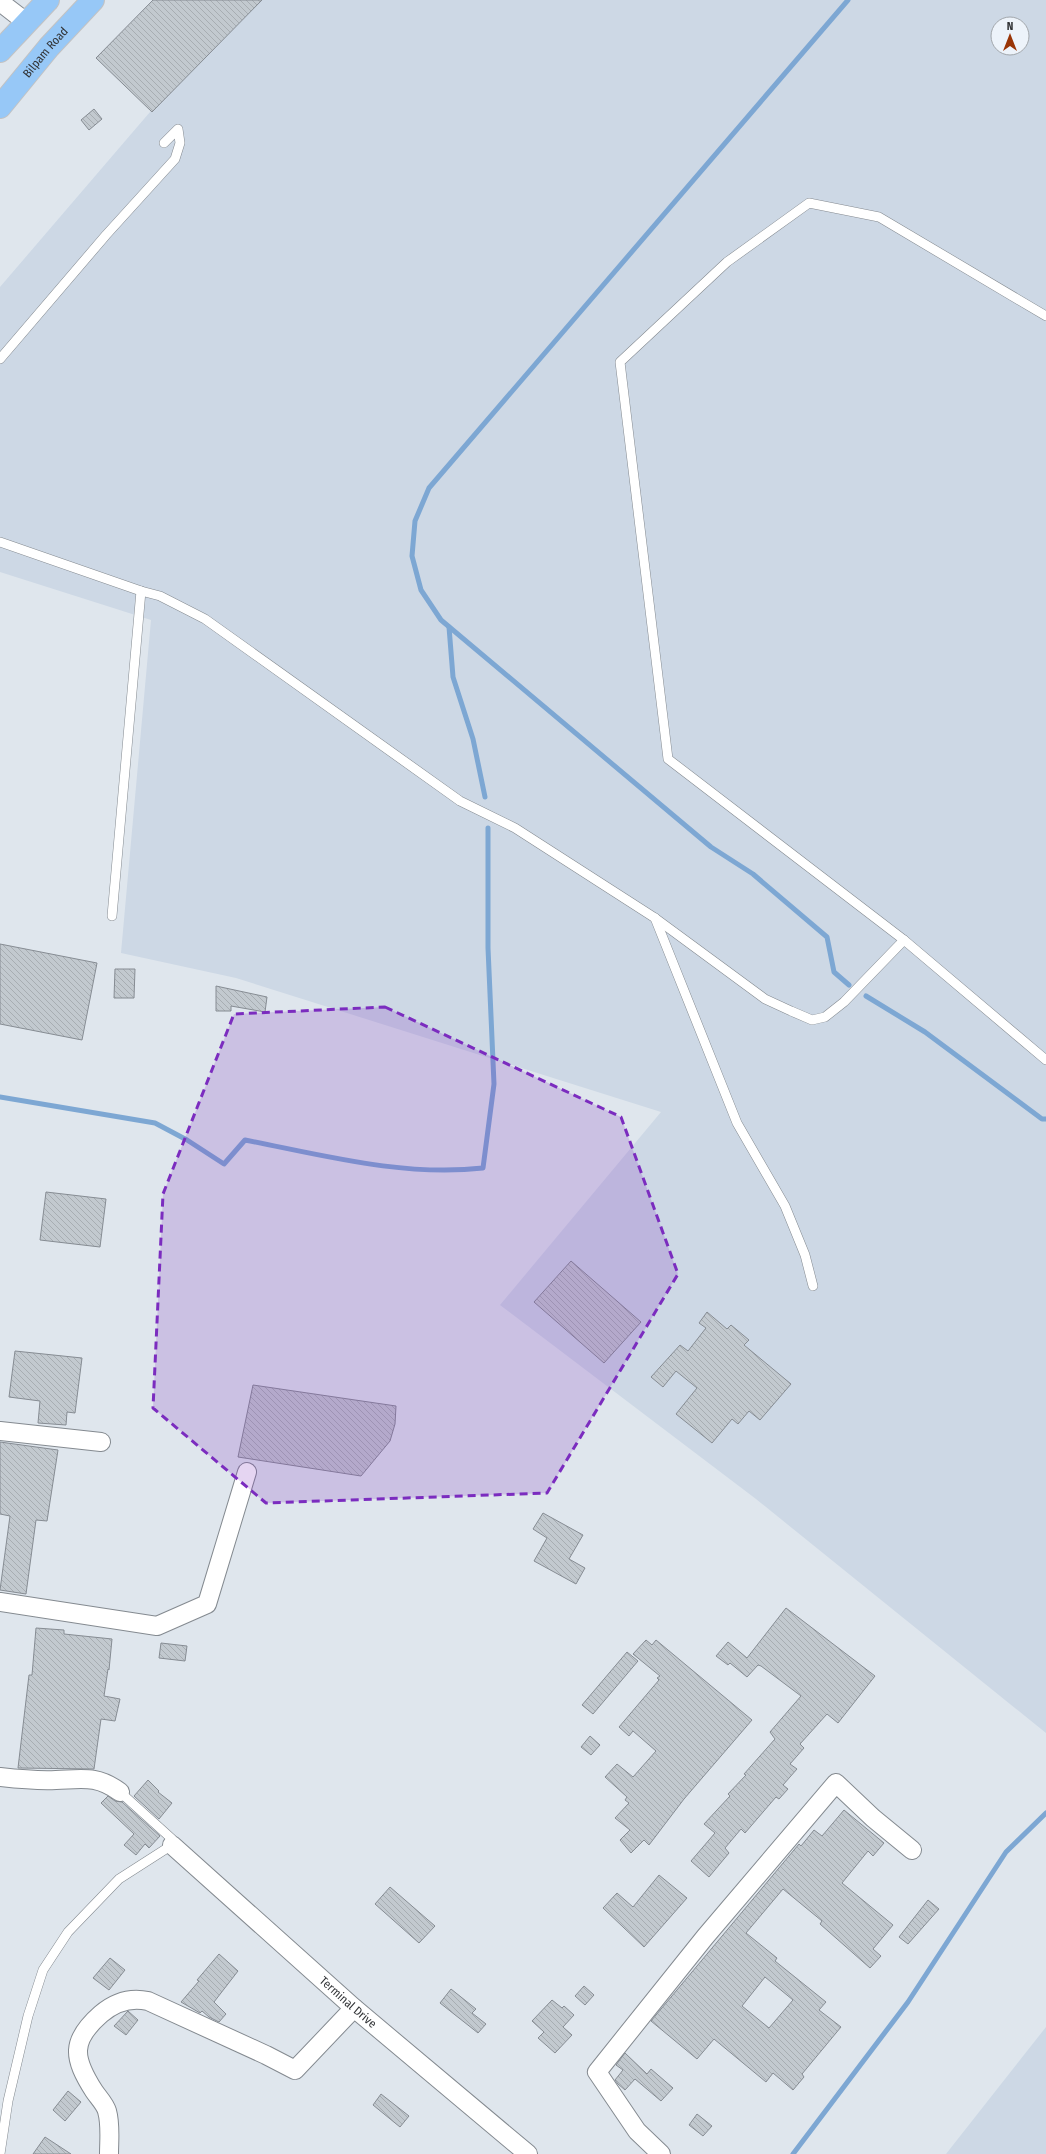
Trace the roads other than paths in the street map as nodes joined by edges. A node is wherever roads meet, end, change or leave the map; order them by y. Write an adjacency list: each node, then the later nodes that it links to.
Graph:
1 (48, 0): 4 (main road)
2 (92, 0): 6 (main road, Bilpam Road)
3 (0, 2): 4 (street)
4 (26, 22): 5 (main road)
5 (0, 51)
6 (0, 107)
7 (164, 143): 9 (lane)
8 (1046, 316): 14 (lane)
9 (0, 359)
10 (0, 542): 11 (lane)
11 (140, 591): 12 (lane); 13 (lane)
12 (112, 916)
13 (655, 918): 14 (lane); 16 (lane)
14 (904, 940): 15 (lane)
15 (1046, 1060)
16 (813, 1286)
17 (0, 1431): 18 (street)
18 (101, 1442)
19 (246, 1472): 20 (street)
20 (0, 1602)
21 (0, 1777): 22 (street)
22 (120, 1792): 23 (lane)
23 (172, 1845): 25 (street, Terminal Drive); 26 (lane)
24 (912, 1850): 29 (street)
25 (354, 2008): 27 (street); 28 (street, Terminal Drive)
26 (0, 2154)
27 (109, 2154)
28 (528, 2154)
29 (661, 2154)

